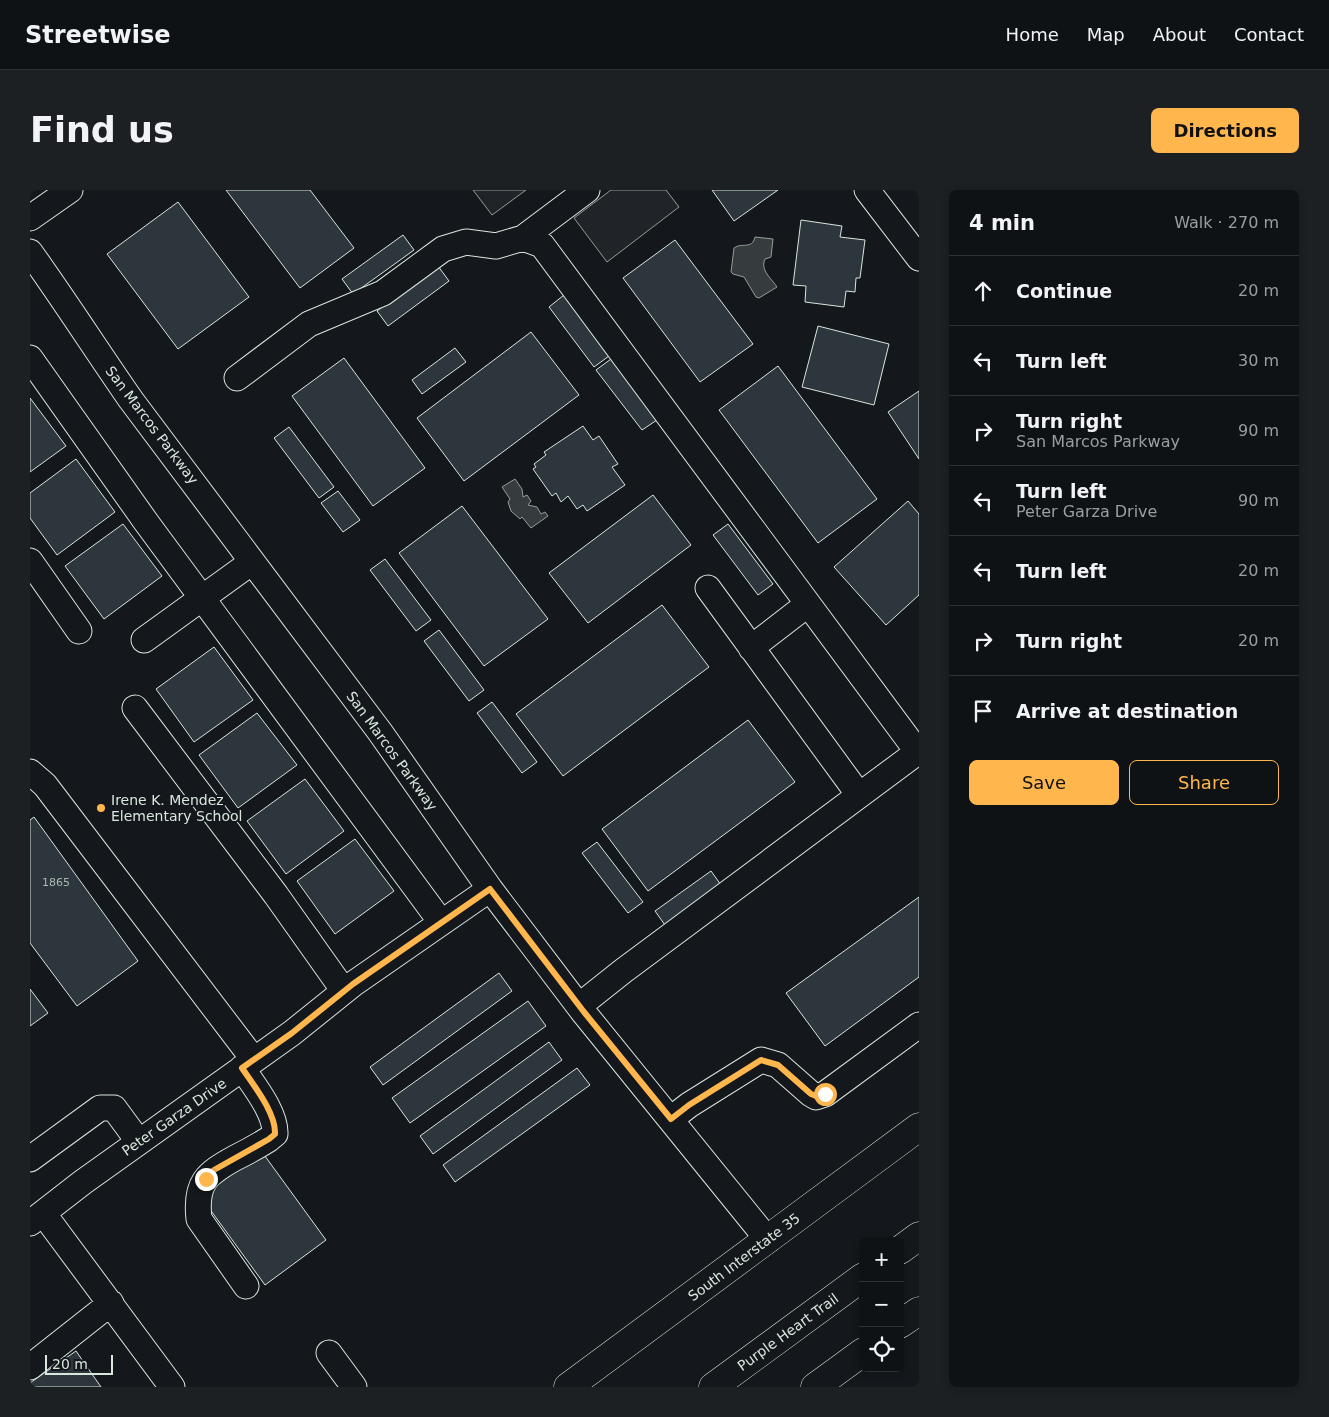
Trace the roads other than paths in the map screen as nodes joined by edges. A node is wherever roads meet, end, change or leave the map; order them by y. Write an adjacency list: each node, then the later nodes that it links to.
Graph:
1 (70, 190): 4 (street)
2 (588, 190): 5 (street)
3 (867, 190): 7 (street)
4 (30, 218)
5 (523, 238): 9 (street); 14 (street)
6 (30, 252): 11 (street, San Marcos Parkway)
7 (919, 258)
8 (30, 358): 13 (street)
9 (237, 378)
10 (30, 561): 15 (street)
11 (252, 562): 13 (street); 22 (street, San Marcos Parkway)
12 (708, 588): 17 (street)
13 (203, 597): 16 (street); 23 (street)
14 (808, 604): 17 (street); 19 (street)
15 (79, 631)
16 (144, 640)
17 (751, 648): 21 (street)
18 (135, 708): 24 (street)
19 (918, 751): 21 (street)
20 (30, 772): 27 (street)
21 (859, 795): 25 (street)
22 (490, 889): 23 (street, Peter Garza Drive); 25 (street, San Marcos Parkway)
23 (441, 922): 24 (street, Peter Garza Drive)
24 (344, 991): 27 (street, Peter Garza Drive)
25 (579, 1006): 28 (street, San Marcos Parkway)
26 (919, 1025): 28 (street)
27 (248, 1064): 30 (street, Peter Garza Drive); 37 (street)
28 (671, 1119): 34 (street, San Marcos Parkway)
29 (919, 1127): 34 (main road, South Interstate 35)
30 (139, 1142): 31 (street); 32 (street, Peter Garza Drive)
31 (30, 1159)
32 (37, 1218): 38 (street)
33 (919, 1236): 35 (main road)
34 (768, 1240): 46 (main road, South Interstate 35)
35 (904, 1247)
36 (859, 1280): 47 (main road, Purple Heart Trail)
37 (246, 1286)
38 (111, 1303): 43 (street); 44 (street)
39 (919, 1310): 40 (main road)
40 (904, 1321)
41 (329, 1353): 45 (street)
42 (859, 1355): 48 (main road)
43 (30, 1367)
44 (172, 1387)
45 (354, 1387)
46 (568, 1387)
47 (713, 1387)
48 (815, 1387)

